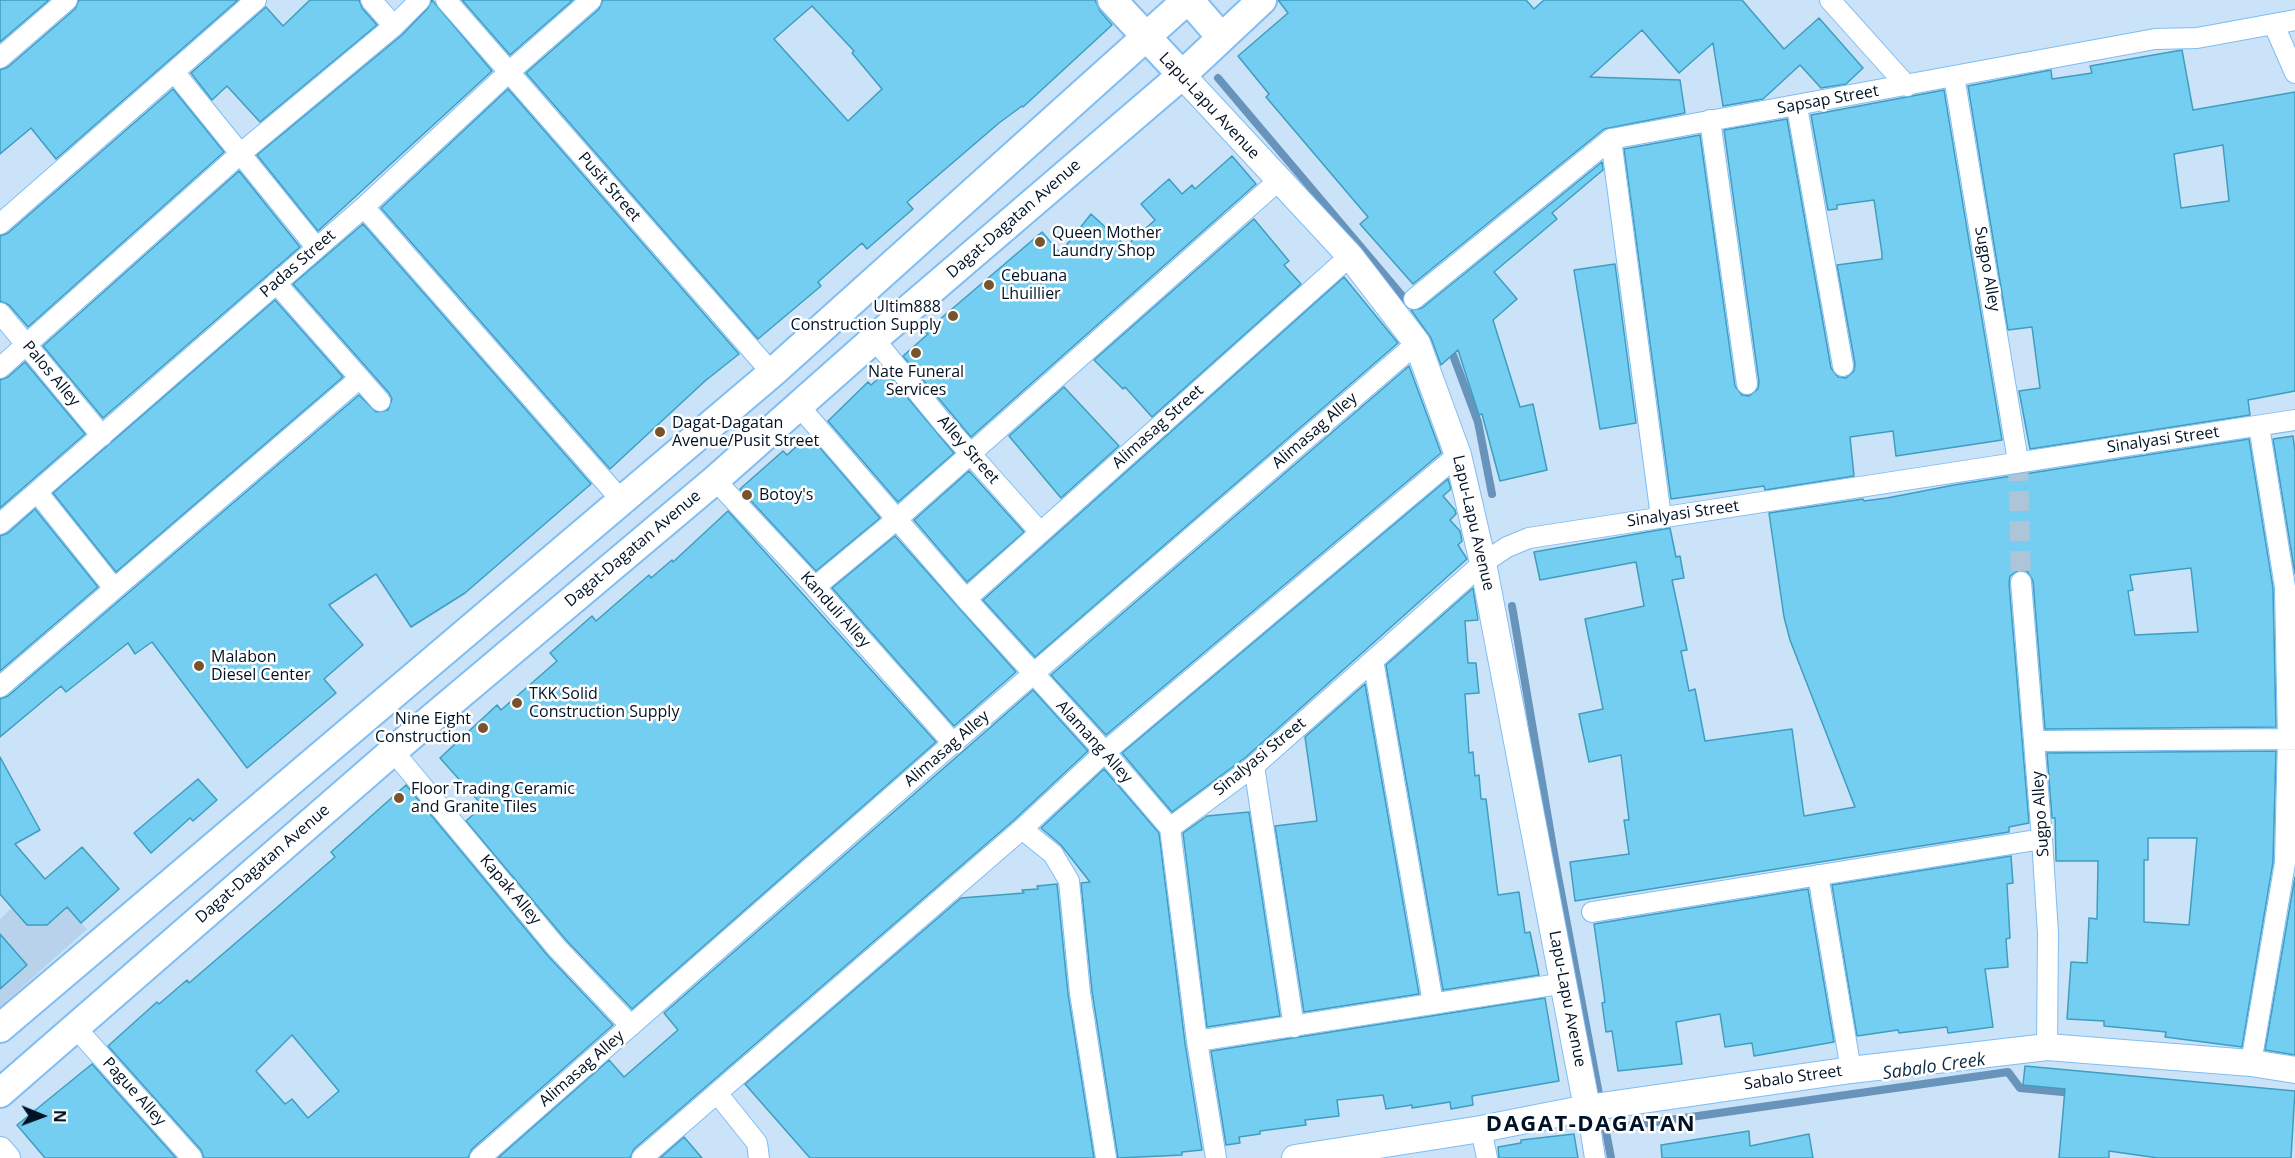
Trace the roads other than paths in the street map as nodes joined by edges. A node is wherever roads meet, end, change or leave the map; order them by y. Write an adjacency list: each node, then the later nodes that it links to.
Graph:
1 (68, 0): 16 (street)
2 (256, 0): 18 (street)
3 (371, 0): 13 (street)
4 (420, 0): 13 (street)
5 (446, 0): 17 (street, Pusit Street)
6 (591, 0): 17 (street, Padas Street)
7 (1112, 0): 15 (main road, Lapu-Lapu Avenue)
8 (1188, 0): 14 (main road); 15 (main road)
9 (1262, 0): 14 (main road, Dagat-Dagatan Avenue)
10 (1830, 0): 22 (street)
11 (2295, 20): 12 (street, Sapsap Street)
12 (2274, 24): 19 (street); 21 (street, Sapsap Street)
13 (394, 26): 26 (street)
14 (1221, 37): 20 (main road, Dagat-Dagatan Avenue)
15 (1146, 38): 20 (main road, Lapu-Lapu Avenue); 40 (main road)
16 (0, 58)
17 (509, 72): 28 (street, Padas Street); 40 (street, Pusit Street)
18 (175, 73): 26 (street); 29 (street)
19 (2295, 73)
20 (1182, 75): 27 (street, Lapu-Lapu Avenue); 35 (main road, Dagat-Dagatan Avenue)
21 (1954, 76): 22 (street, Sapsap Street); 50 (street, Sugpo Alley)
22 (1907, 86): 23 (street, Sapsap Street)
23 (1797, 107): 24 (street, Sapsap Street); 38 (street)
24 (1710, 120): 25 (street, Sapsap Street); 42 (street)
25 (1611, 139): 33 (street, Sapsap Street); 54 (street)
26 (240, 154): 30 (street); 37 (street)
27 (1278, 181): 31 (street, Lapu-Lapu Avenue); 48 (street)
28 (364, 207): 30 (street, Padas Street); 53 (street)
29 (0, 224)
30 (316, 247): 32 (street, Padas Street)
31 (1350, 256): 36 (street, Lapu-Lapu Avenue); 57 (street, Alimasag Street)
32 (276, 283): 41 (street); 47 (street, Padas Street)
33 (1414, 299)
34 (0, 313): 37 (street, Palos Alley)
35 (874, 339): 44 (main road, Dagat-Dagatan Avenue); 48 (street, Alley Street)
36 (1417, 343): 49 (street, Lapu-Lapu Avenue); 64 (street, Alimasag Alley)
37 (27, 345): 39 (street); 47 (street, Palos Alley)
38 (1843, 366)
39 (0, 368)
40 (772, 374): 53 (main road)
41 (360, 378): 43 (street); 60 (street)
42 (1747, 384)
43 (380, 401)
44 (798, 405): 51 (main road, Dagat-Dagatan Avenue); 55 (street, Alamang Alley)
45 (2295, 420): 46 (street, Sinalyasi Street)
46 (2259, 426): 50 (street, Sinalyasi Street); 66 (street)
47 (102, 436): 52 (street, Padas Street)
48 (970, 454): 55 (street); 57 (street, Alley Street)
49 (1458, 454): 58 (street, Lapu-Lapu Avenue); 70 (street)
50 (2018, 461): 54 (street, Sinalyasi Street)
51 (715, 480): 61 (street, Kanduli Alley); 69 (main road, Dagat-Dagatan Avenue)
52 (37, 492): 56 (street, Padas Street); 60 (street)
53 (622, 501): 82 (main road)
54 (1661, 517): 58 (street, Sinalyasi Street)
55 (897, 519): 61 (street); 62 (street, Alamang Alley)
56 (0, 524)
57 (1040, 532): 62 (street, Alimasag Street)
58 (1483, 563): 63 (street, Sinalyasi Street); 77 (street, Lapu-Lapu Avenue)
59 (2021, 582): 67 (street, Sugpo Alley)
60 (113, 587): 65 (street)
61 (815, 587): 68 (street, Kanduli Alley)
62 (966, 599): 64 (street, Alamang Alley)
63 (1373, 660): 71 (street, Sinalyasi Street); 78 (street)
64 (1033, 675): 68 (street, Alimasag Alley); 70 (street, Alamang Alley)
65 (0, 687)
66 (2291, 739): 67 (street); 85 (street)
67 (2036, 741): 74 (street, Sugpo Alley)
68 (953, 743): 79 (street, Alimasag Alley)
69 (393, 751): 79 (street, Kapak Alley); 80 (main road, Dagat-Dagatan Avenue)
70 (1105, 752): 72 (street, Alamang Alley); 73 (street)
71 (1254, 766): 72 (street, Sinalyasi Street); 81 (street)
72 (1170, 828): 83 (street)
73 (1022, 829): 88 (street); 98 (street)
74 (2042, 839): 75 (street); 84 (street, Sugpo Alley)
75 (1818, 875): 76 (street); 86 (street)
76 (1592, 912)
77 (1565, 983): 78 (street); 90 (street, Lapu-Lapu Avenue)
78 (1433, 1003): 81 (street)
79 (631, 1026): 95 (street, Alimasag Alley)
80 (75, 1027): 89 (main road, Dagat-Dagatan Avenue); 94 (street, Pague Alley)
81 (1294, 1027): 83 (street)
82 (0, 1028)
83 (1197, 1041): 99 (street)
84 (2047, 1047): 85 (street, Sabalo Street); 86 (street, Sabalo Street)
85 (2251, 1063): 87 (street, Sabalo Street)
86 (1851, 1070): 90 (street, Sabalo Street)
87 (2295, 1070)
88 (717, 1093): 96 (street); 97 (street)
89 (0, 1094)
90 (1587, 1108): 91 (street, Sabalo Street); 102 (street, Lapu-Lapu Avenue)
91 (1482, 1129): 100 (street, Sabalo Street); 101 (street)
92 (0, 1150): 93 (street)
93 (7, 1158)
94 (192, 1158)
95 (480, 1158)
96 (642, 1158)
97 (759, 1158)
98 (1106, 1158)
99 (1216, 1158)
100 (1295, 1158)
101 (1486, 1158)
102 (1596, 1158)

